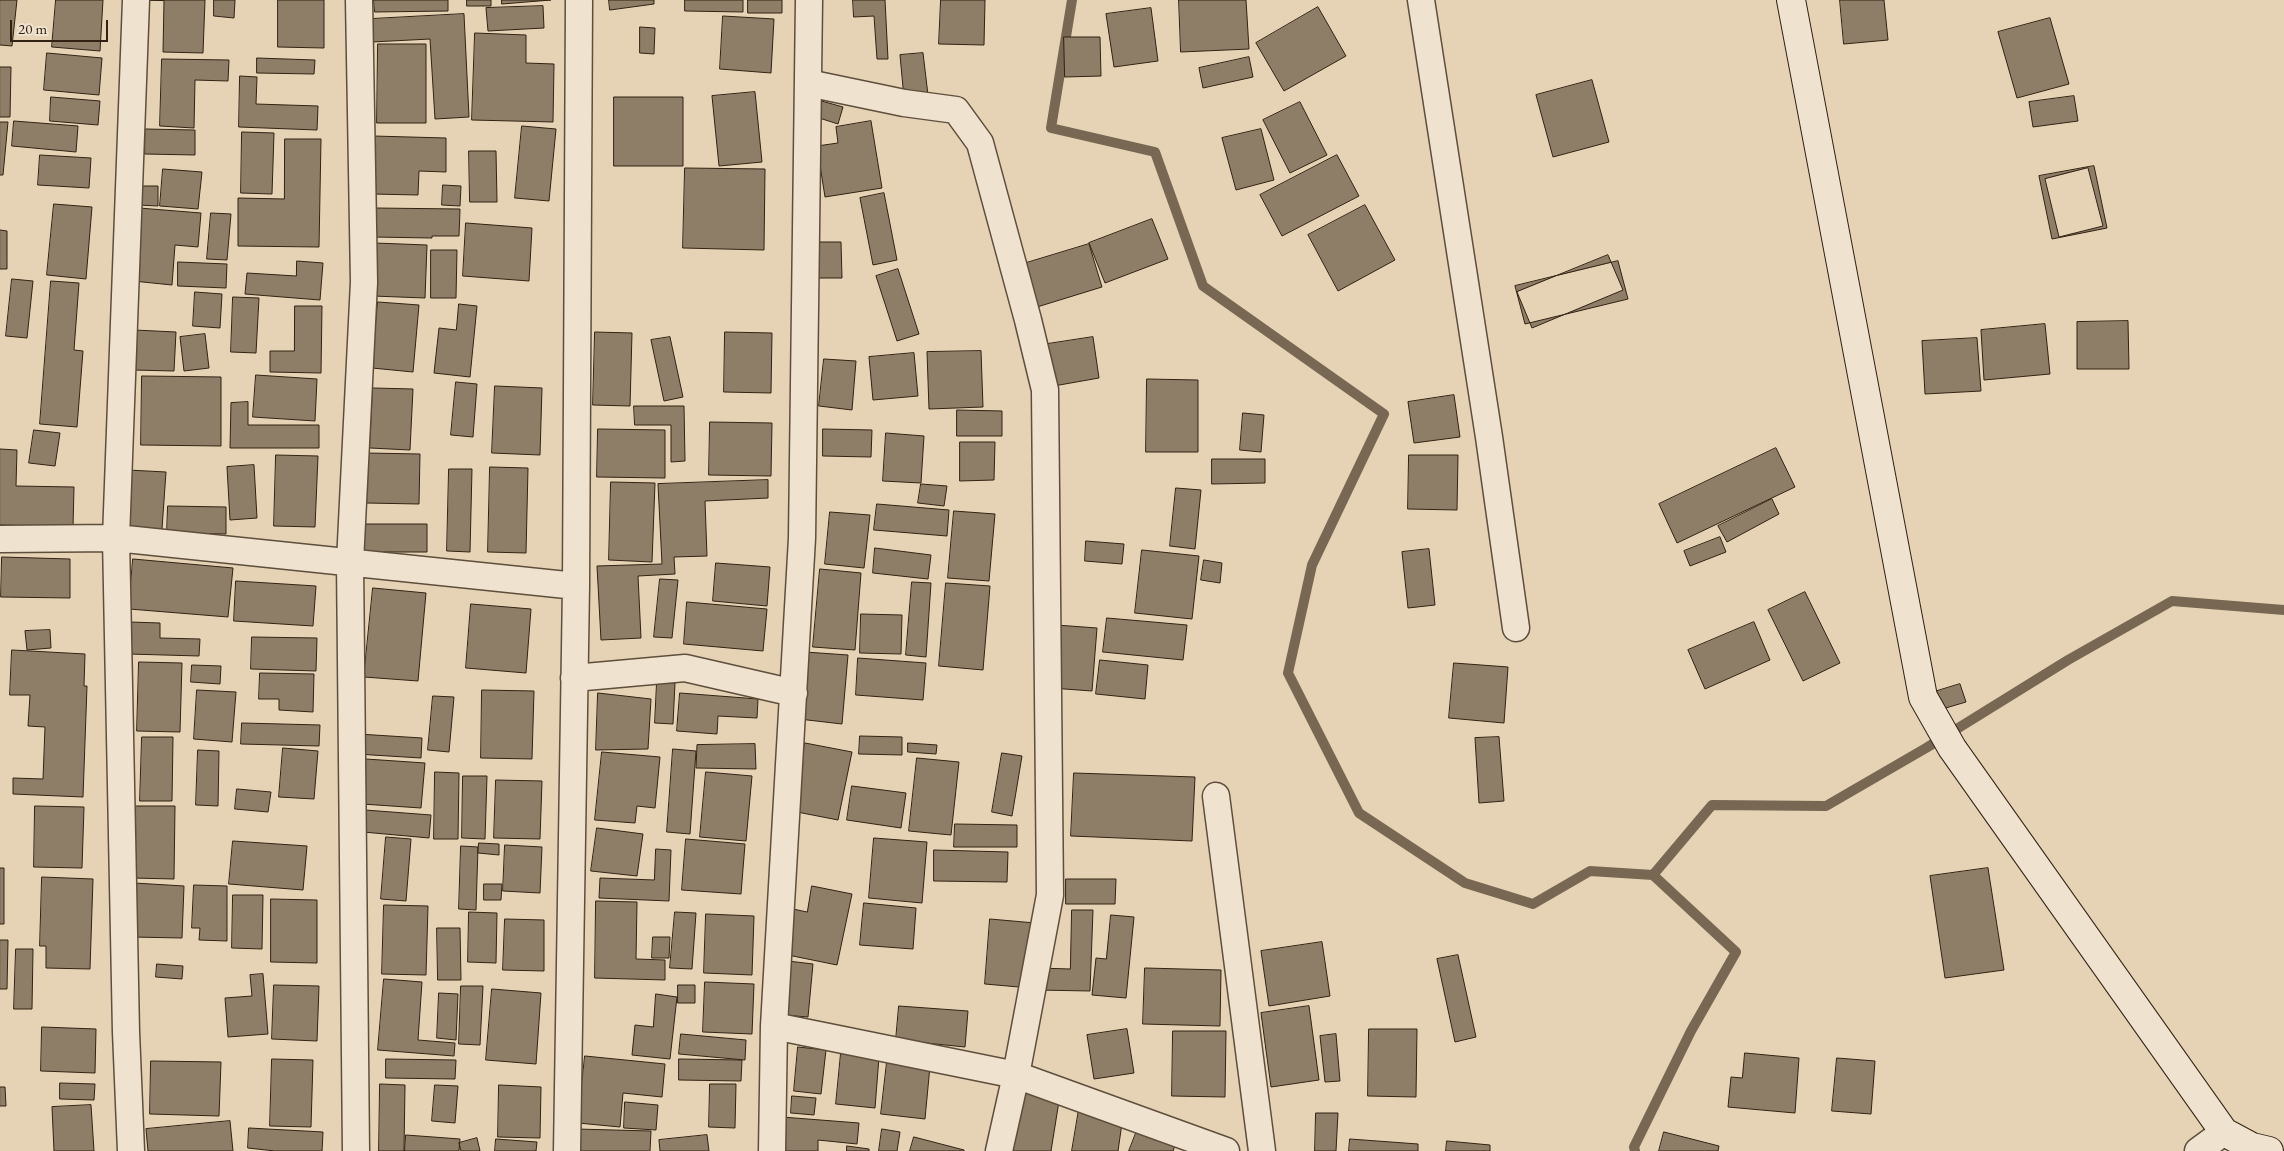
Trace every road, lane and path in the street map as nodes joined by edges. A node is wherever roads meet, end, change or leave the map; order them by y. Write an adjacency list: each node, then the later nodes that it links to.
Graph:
1 (136, 0): 9 (street)
2 (359, 0): 10 (street)
3 (579, 0): 11 (street)
4 (809, 0): 7 (street)
5 (1421, 0): 12 (street)
6 (1791, 0): 18 (street)
7 (808, 83): 14 (street); 17 (street)
8 (0, 538): 9 (street)
9 (116, 538): 10 (street); 19 (street)
10 (350, 562): 11 (street); 20 (street)
11 (576, 586): 13 (street)
12 (1516, 628)
13 (574, 678): 14 (street); 21 (street)
14 (794, 693): 16 (street)
15 (1216, 796): 25 (street)
16 (774, 1026): 17 (street); 22 (street)
17 (1016, 1075): 23 (street); 24 (street)
18 (2224, 1132): 26 (street); 27 (street)
19 (131, 1151)
20 (356, 1151)
21 (567, 1151)
22 (772, 1151)
23 (999, 1151)
24 (1226, 1151)
25 (1262, 1151)
26 (2198, 1151)
27 (2268, 1151)

